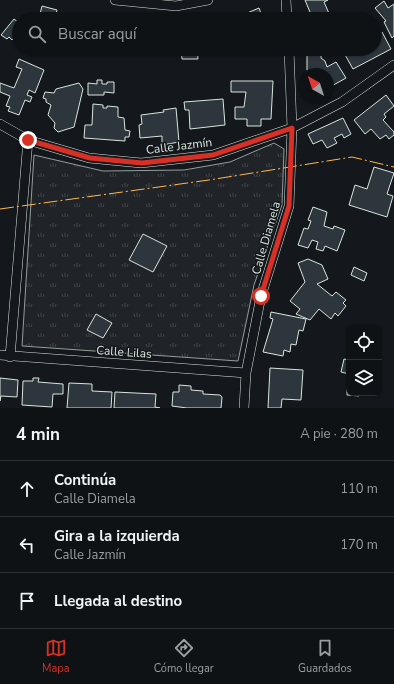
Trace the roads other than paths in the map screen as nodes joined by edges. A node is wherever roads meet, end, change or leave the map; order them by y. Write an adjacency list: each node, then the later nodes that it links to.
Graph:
1 (115, 0): 2 (street)
2 (208, 0)
3 (286, 0): 4 (street)
4 (287, 12)
5 (289, 56): 8 (street, Calle Diamela)
6 (394, 65): 8 (street, Calle Jazmín)
7 (0, 124): 9 (street, Calle Jazmín)
8 (292, 128): 9 (street, Calle Jazmín); 12 (street, Calle Diamela)
9 (28, 140): 11 (street)
10 (0, 355): 11 (street, Calle Lilas)
11 (10, 357): 12 (street, Calle Lilas)
12 (246, 373): 13 (street, Calle Diamela)
13 (244, 408)

